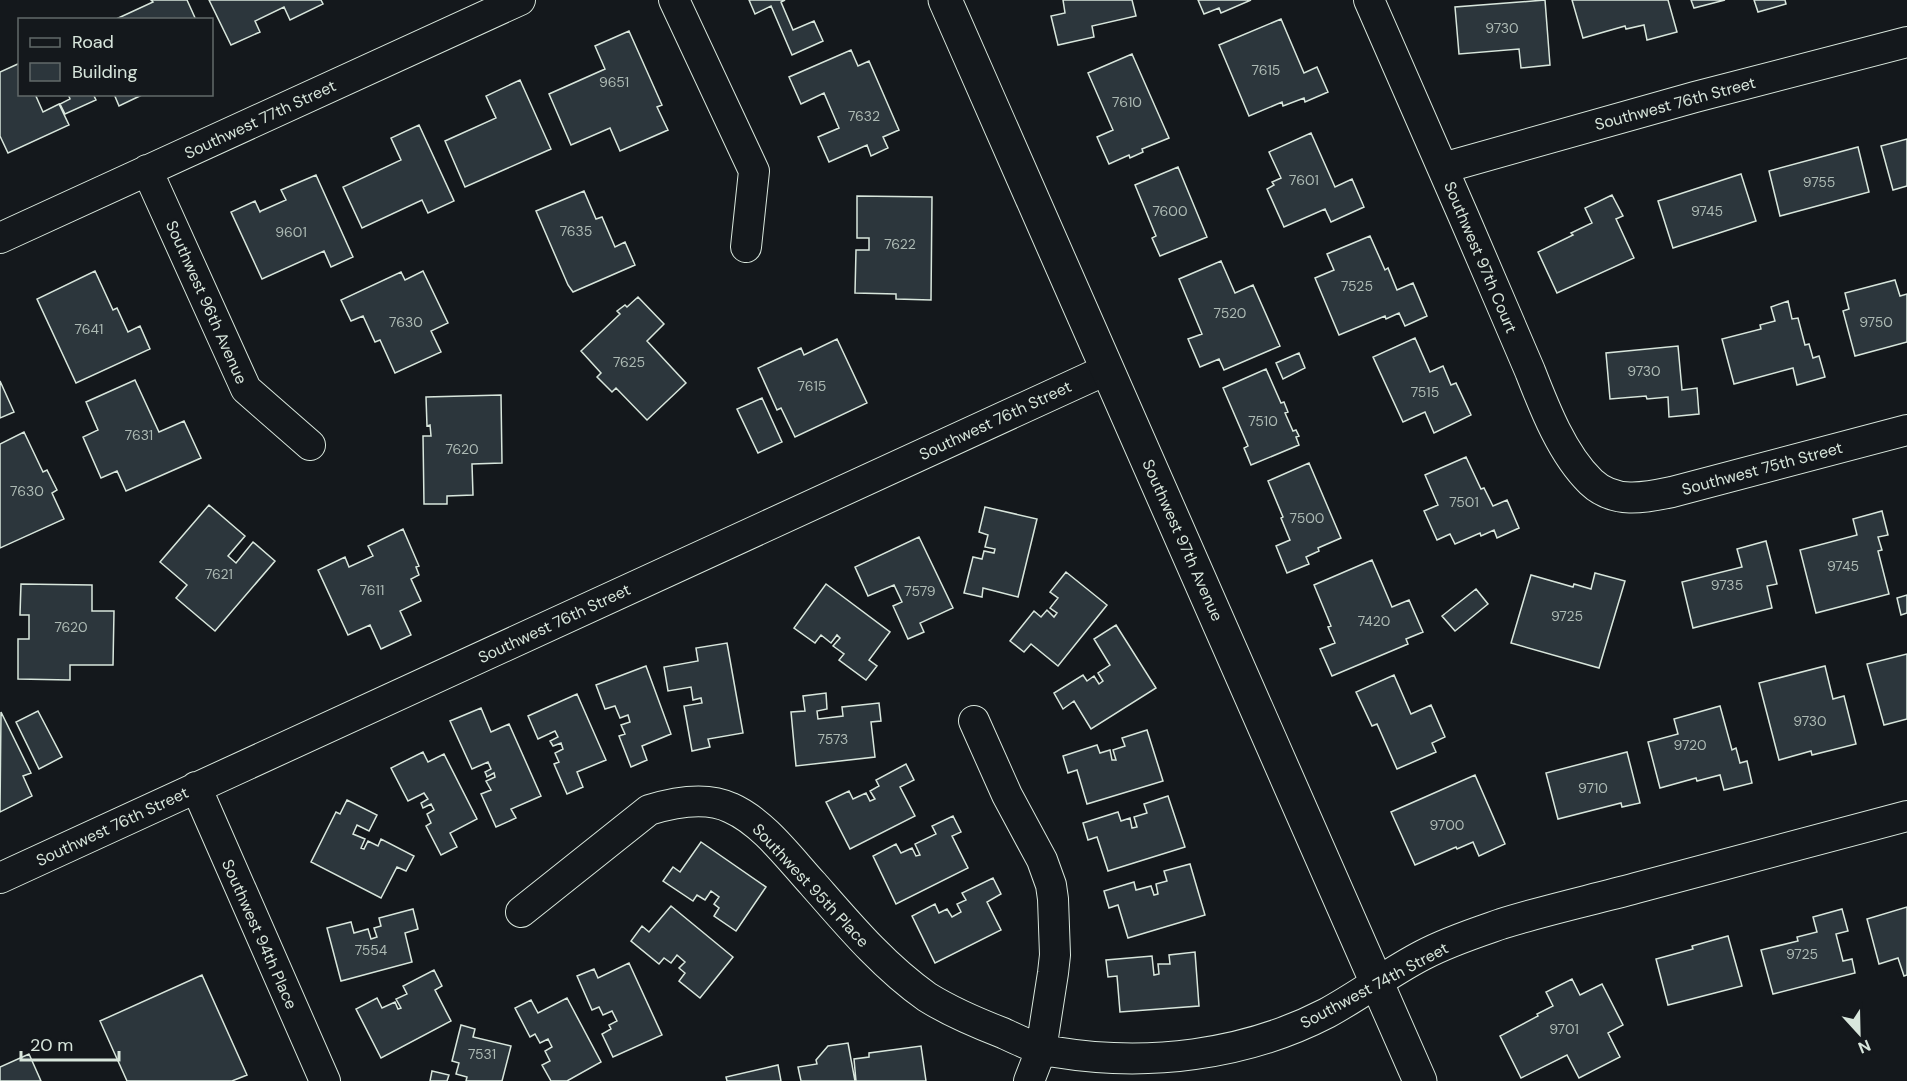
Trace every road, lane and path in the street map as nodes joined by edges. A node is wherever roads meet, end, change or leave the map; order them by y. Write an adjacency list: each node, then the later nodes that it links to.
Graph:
1 (520, 0): 7 (street, Southwest 77th Street)
2 (674, 0): 9 (street)
3 (945, 0): 10 (street, Southwest 97th Avenue)
4 (1369, 0): 6 (street, Southwest 97th Court)
5 (1907, 42): 6 (street, Southwest 76th Street)
6 (1443, 168): 13 (street, Southwest 97th Court)
7 (147, 170): 8 (street, Southwest 77th Street); 12 (street, Southwest 96th Avenue)
8 (0, 238)
9 (746, 247)
10 (1108, 369): 15 (street, Southwest 76th Street); 19 (street, Southwest 97th Avenue)
11 (1907, 430): 13 (street, Southwest 75th Street)
12 (310, 446)
13 (1616, 496)
14 (974, 721): 20 (street)
15 (196, 787): 17 (street, Southwest 76th Street); 21 (street, Southwest 94th Place)
16 (1907, 816): 19 (street, Southwest 74th Street)
17 (0, 878)
18 (521, 912): 20 (street, Southwest 95th Place)
19 (1377, 983): 20 (street, Southwest 74th Street); 23 (street, Southwest 97th Avenue)
20 (1041, 1050): 22 (street)
21 (325, 1081)
22 (1029, 1081)
23 (1420, 1081)

